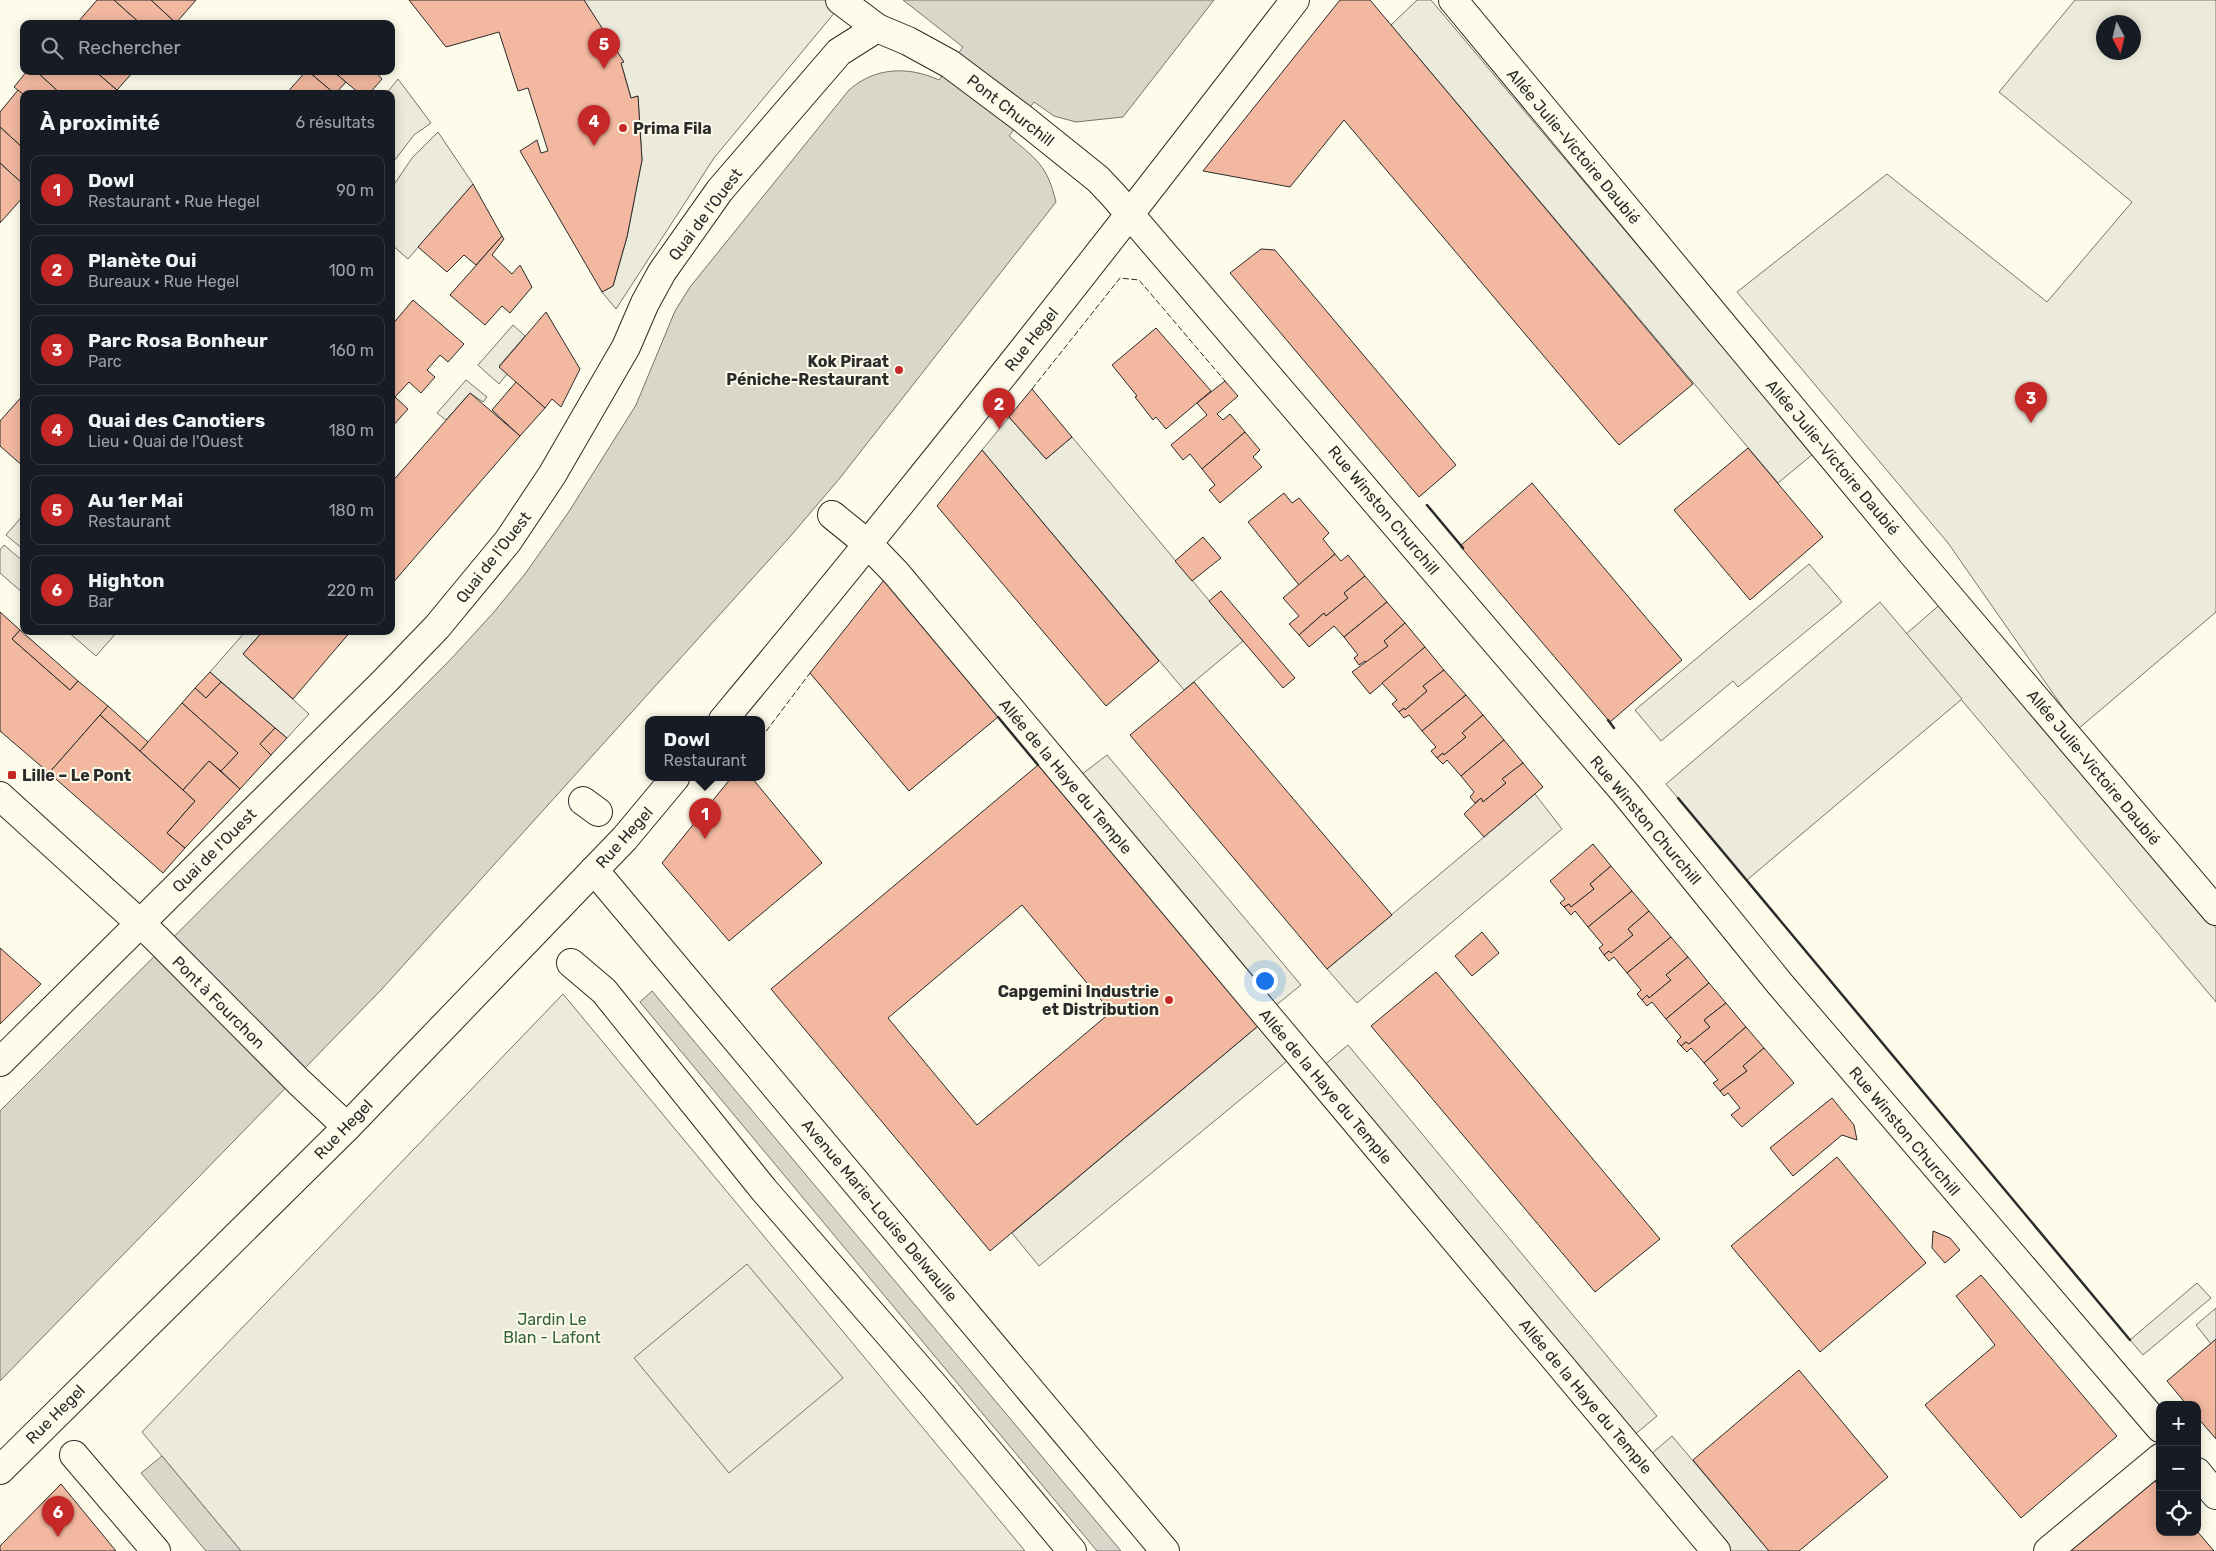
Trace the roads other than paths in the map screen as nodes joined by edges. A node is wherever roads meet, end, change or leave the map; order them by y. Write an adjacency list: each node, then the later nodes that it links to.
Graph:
1 (840, 0): 4 (street)
2 (1295, 0): 5 (street, Rue Hegel)
3 (1453, 0): 12 (street, Allée Julie-Victoire Daubié)
4 (877, 28): 5 (street, Pont Churchill); 13 (street, Quai de l'Ouest)
5 (1130, 213): 7 (street, Rue Hegel); 17 (street, Rue Winston Churchill)
6 (832, 515): 7 (street, Allée de la Haye du Temple)
7 (869, 545): 8 (street, Rue Hegel); 26 (street, Allée de la Haye du Temple)
8 (726, 716)
9 (672, 781): 11 (street, Rue Hegel)
10 (0, 796): 13 (street, Pont à Fourchon)
11 (594, 870): 16 (street, Rue Hegel); 25 (street, Avenue Marie-Louise Delwaulle)
12 (2216, 911)
13 (147, 931): 15 (street, Quai de l'Ouest); 16 (street, Pont à Fourchon)
14 (571, 963): 24 (street)
15 (0, 1062)
16 (347, 1127): 20 (street, Rue Hegel)
17 (2156, 1423)
18 (74, 1455): 23 (street)
19 (2156, 1461): 27 (street)
20 (0, 1470)
21 (2201, 1477): 22 (street)
22 (2216, 1494)
23 (156, 1551)
24 (1072, 1551)
25 (1165, 1551)
26 (1716, 1551)
27 (2048, 1551)

